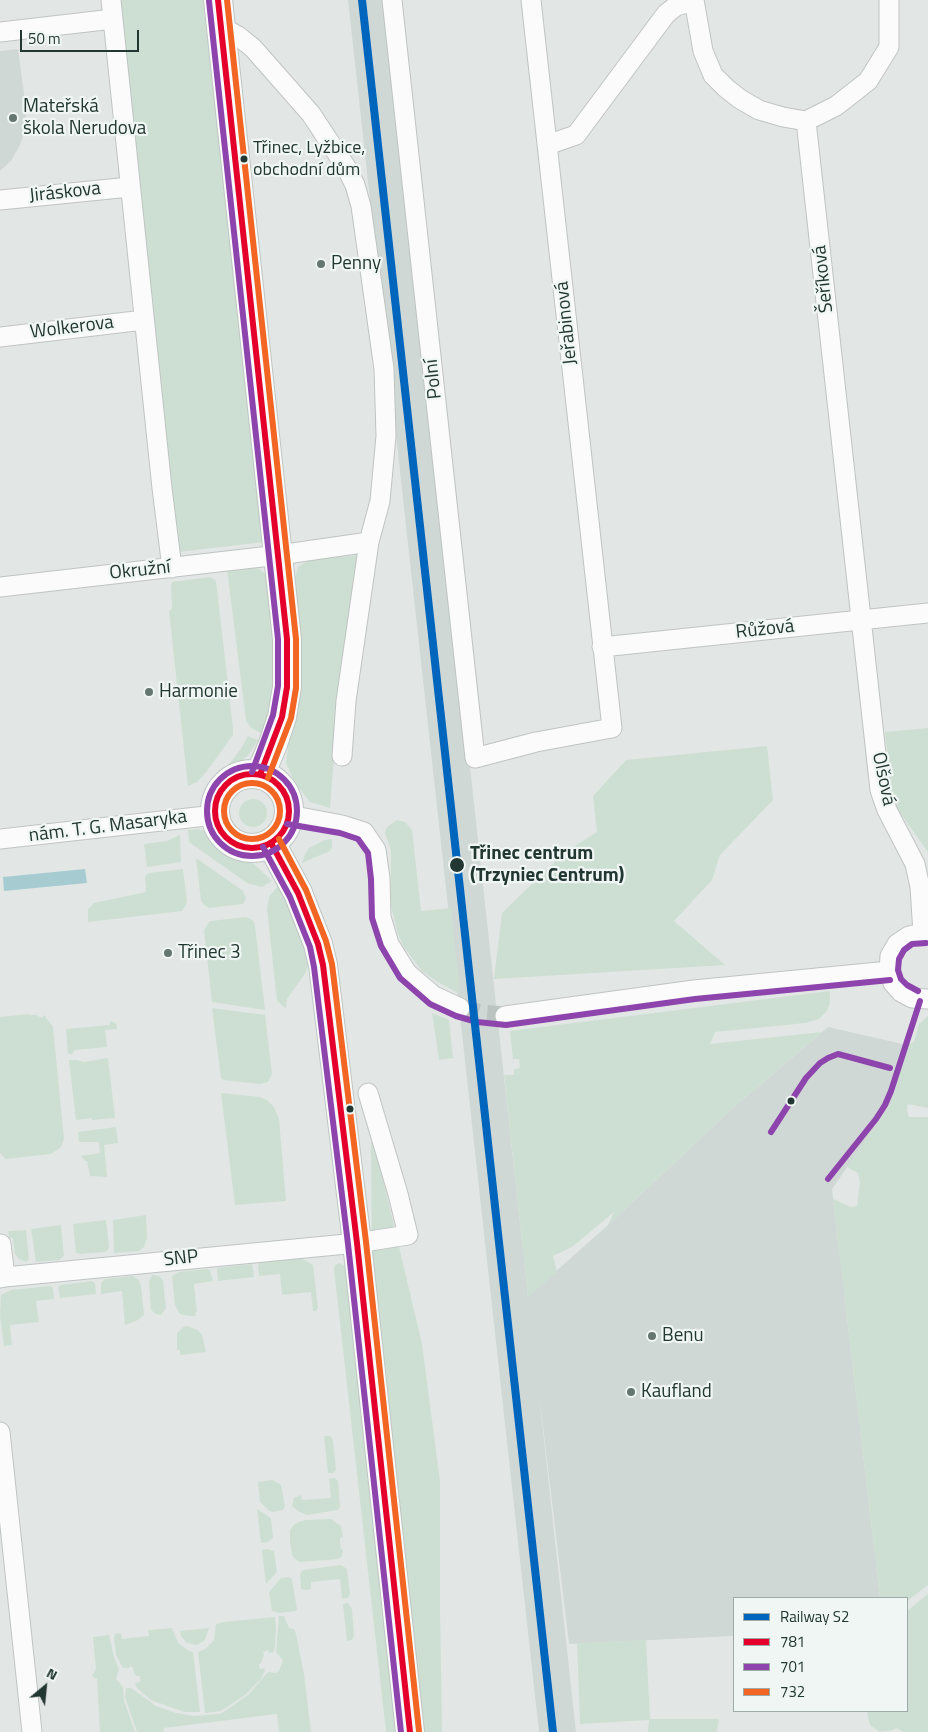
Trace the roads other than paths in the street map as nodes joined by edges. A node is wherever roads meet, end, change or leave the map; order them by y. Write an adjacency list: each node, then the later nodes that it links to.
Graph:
1 (111, 0): 7 (street)
2 (392, 0): 23 (street, Polní)
3 (531, 0): 10 (street, Jeřabinová)
4 (694, 0): 9 (street); 10 (street)
5 (889, 0): 9 (street)
6 (219, 13): 15 (street); 16 (main road)
7 (113, 19): 8 (street); 11 (street)
8 (0, 32)
9 (806, 121): 20 (street, Šeříková)
10 (547, 145): 21 (street, Jeřabinová)
11 (130, 186): 12 (street, Jiráskova); 13 (street)
12 (0, 200)
13 (144, 320): 14 (street, Wolkerova); 17 (street)
14 (0, 337)
15 (369, 542): 16 (street, Okružní); 22 (street)
16 (279, 555): 17 (street, Okružní); 24 (main road)
17 (172, 568): 18 (street, Okružní)
18 (0, 587)
19 (928, 613): 20 (street, Růžová)
20 (862, 620): 21 (street, Růžová); 29 (street, Olšová)
21 (602, 647): 23 (street, Jeřabinová)
22 (342, 756)
23 (475, 758)
24 (260, 775): 25 (main road); 26 (main road)
25 (215, 815): 27 (street, nám. T. G. Masaryka); 28 (main road)
26 (289, 815): 28 (main road); 32 (street)
27 (0, 839)
28 (271, 843): 35 (main road)
29 (926, 934): 30 (street, Olšová)
30 (888, 970): 31 (street); 33 (street)
31 (928, 999)
32 (460, 1008)
33 (505, 1016)
34 (368, 1093): 35 (street, SNP)
35 (357, 1243): 37 (street, SNP); 40 (main road)
36 (0, 1244): 37 (street)
37 (3, 1277)
38 (0, 1432): 39 (street)
39 (32, 1732)
40 (410, 1732)

